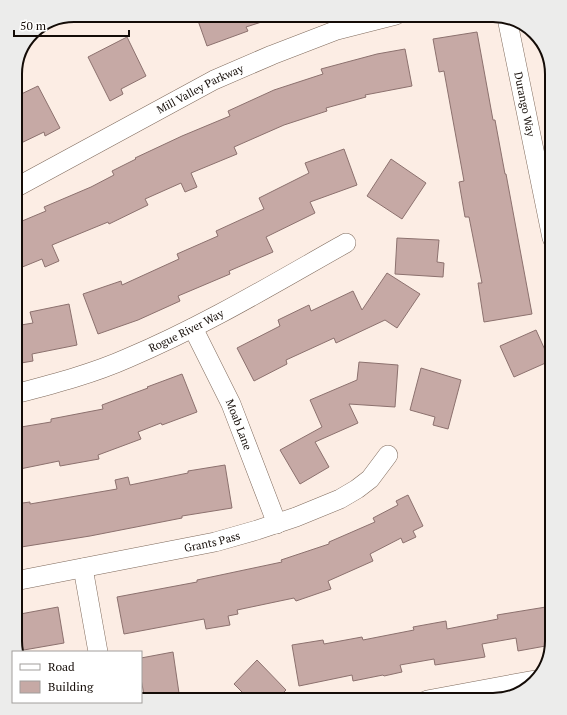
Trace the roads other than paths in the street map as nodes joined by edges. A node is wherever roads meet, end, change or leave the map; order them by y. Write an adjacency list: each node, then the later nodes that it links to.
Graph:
1 (368, 22): 3 (street, Mill Valley Parkway)
2 (508, 25): 4 (street, Durango Way)
3 (22, 184)
4 (545, 204)
5 (346, 243): 6 (street, Rogue River Way)
6 (193, 328): 7 (street, Rogue River Way); 9 (street, Moab Lane)
7 (22, 392)
8 (388, 455): 9 (street, Grants Pass)
9 (277, 524): 10 (street, Grants Pass)
10 (82, 568): 11 (street, Grants Pass); 12 (street)
11 (22, 580)
12 (98, 651)
13 (525, 682): 14 (street)
14 (465, 693)

